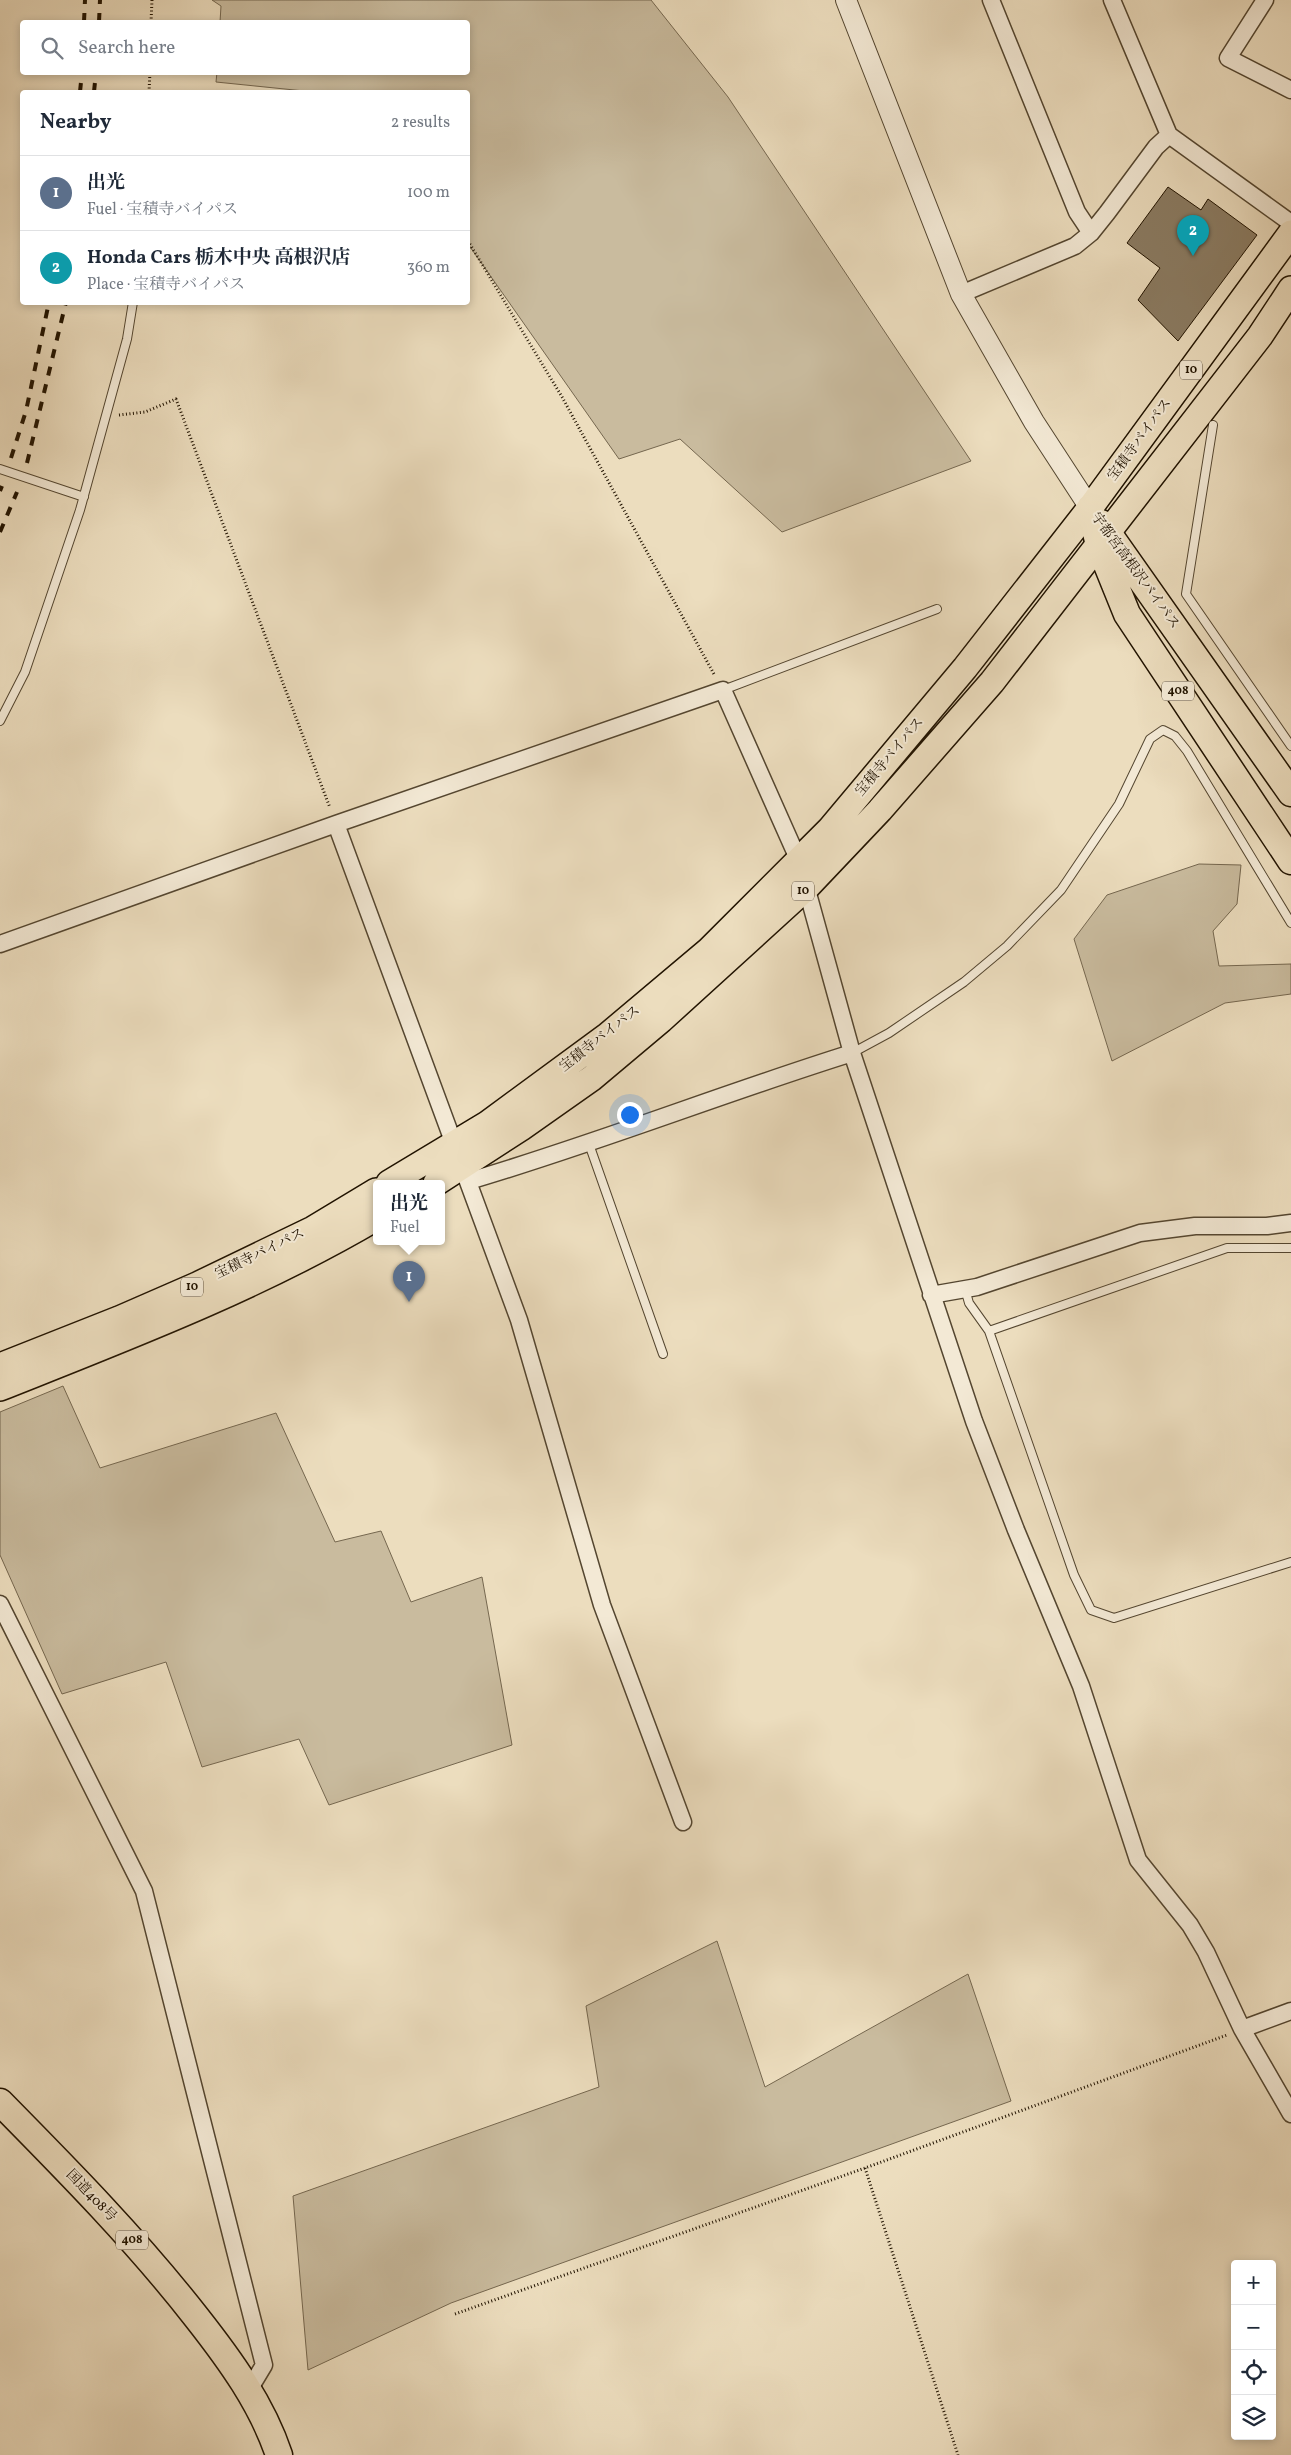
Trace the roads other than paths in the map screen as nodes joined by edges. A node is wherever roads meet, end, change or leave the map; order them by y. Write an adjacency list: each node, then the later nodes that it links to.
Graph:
1 (846, 0): 11 (street)
2 (991, 0): 8 (street)
3 (1112, 0): 6 (street)
4 (1265, 0): 5 (street)
5 (1291, 90)
6 (1168, 135): 7 (street); 8 (street)
7 (1291, 223)
8 (1091, 233): 11 (street)
9 (1291, 233): 16 (main road, 宝積寺バイパス / 10)
10 (1291, 289): 17 (main road, 宝積寺バイパス / 10)
11 (961, 294): 16 (street)
12 (133, 305): 15 (lane)
13 (1213, 425): 21 (lane)
14 (0, 469): 15 (lane)
15 (84, 496): 20 (lane)
16 (1090, 508): 17 (highway, 宇都宮高根沢バイパス / 408); 24 (main road, 宝積寺バイパス / 10)
17 (1103, 539): 22 (highway, 宇都宮高根沢バイパス / 408); 25 (highway, 宇都宮高根沢バイパス / 408); 26 (main road, 宝積寺バイパス / 10)
18 (937, 609): 19 (lane)
19 (723, 690): 23 (street); 24 (street)
20 (0, 721)
21 (1291, 746)
22 (1291, 793)
23 (336, 824): 28 (street); 30 (street)
24 (799, 861): 26 (street); 30 (main road, 宝積寺バイパス / 10)
25 (1291, 861)
26 (806, 888): 29 (street); 32 (main road, 宝積寺バイパス / 10)
27 (1291, 923): 29 (lane)
28 (0, 944)
29 (852, 1053): 31 (street); 40 (street)
30 (454, 1144): 32 (street); 33 (main road, 宝積寺バイパス / 10)
31 (589, 1144): 32 (street); 42 (lane)
32 (466, 1174): 34 (main road, 宝積寺バイパス / 10); 47 (street)
33 (394, 1180)
34 (445, 1180)
35 (373, 1193): 43 (main road, 宝積寺バイパス / 10)
36 (373, 1220): 44 (main road, 宝積寺バイパス / 10)
37 (1291, 1222): 39 (street)
38 (1291, 1248): 41 (lane)
39 (965, 1288): 40 (street); 41 (lane)
40 (931, 1295): 49 (street)
41 (989, 1331): 45 (lane)
42 (663, 1354)
43 (0, 1366)
44 (0, 1388)
45 (1291, 1562)
46 (0, 1604): 52 (street)
47 (683, 1822)
48 (1291, 2011): 49 (street)
49 (1242, 2029): 51 (street)
50 (0, 2102): 52 (highway, 国道408号 / 408)
51 (1291, 2114)
52 (249, 2390): 53 (highway, 408)
53 (279, 2455)

